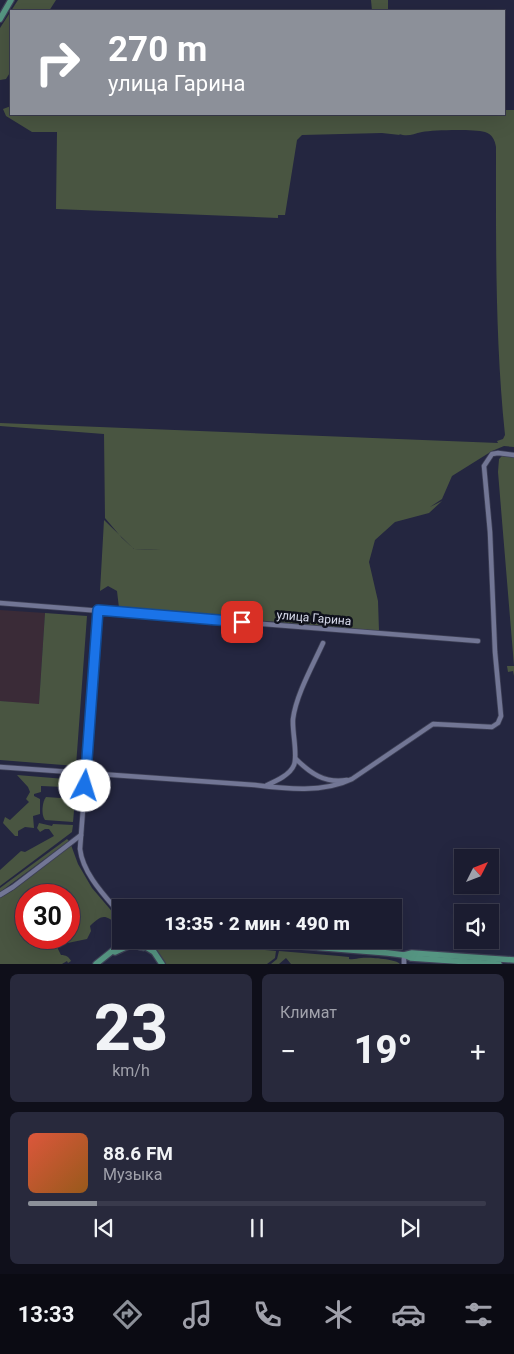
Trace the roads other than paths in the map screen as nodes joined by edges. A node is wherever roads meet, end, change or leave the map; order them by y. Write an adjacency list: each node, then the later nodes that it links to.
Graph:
1 (11, 0): 2 (main road)
2 (0, 19)
3 (514, 455): 11 (street)
4 (0, 603): 5 (street, улица Гарина)
5 (98, 610): 6 (street, улица Гарина); 10 (street)
6 (478, 641)
7 (323, 643): 8 (street)
8 (296, 759): 11 (street); 12 (street)
9 (0, 767): 10 (street)
10 (86, 773): 12 (street); 13 (street)
11 (353, 778): 12 (street)
12 (266, 786)
13 (80, 835): 14 (street); 15 (street)
14 (0, 895)
15 (112, 903)
16 (115, 949): 22 (main road)
17 (122, 949): 22 (main road)
18 (149, 949): 20 (main road)
19 (332, 949): 21 (main road)
20 (154, 952): 25 (main road)
21 (404, 955): 23 (main road); 26 (street); 27 (main road)
22 (104, 958): 24 (main road)
23 (514, 960)
24 (96, 964)
25 (162, 964)
26 (404, 964)
27 (500, 964)

